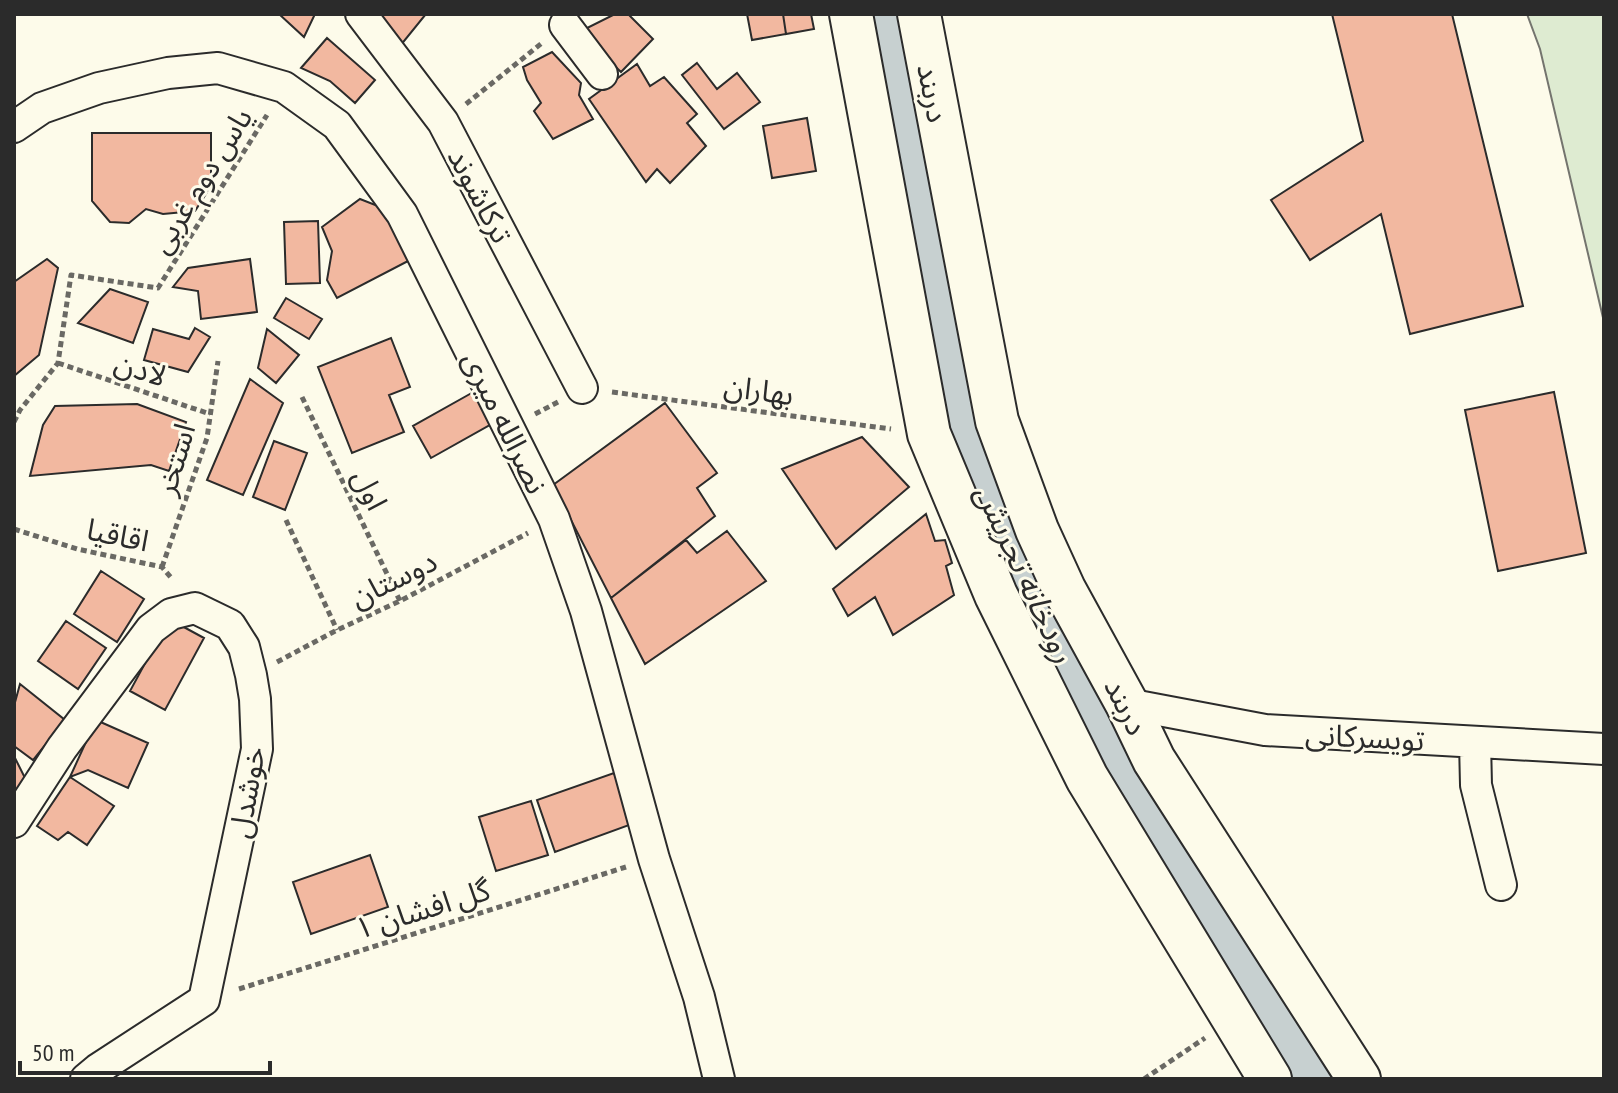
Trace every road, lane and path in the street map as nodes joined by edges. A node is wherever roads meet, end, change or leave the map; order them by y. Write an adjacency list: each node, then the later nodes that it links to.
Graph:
1 (361, 14): 7 (street, ترکاشوند)
2 (851, 14): 16 (main road)
3 (919, 14): 17 (main road, دربند)
4 (565, 25): 5 (street); 7 (path)
5 (602, 74)
6 (284, 87): 8 (street, نصرالله میری); 10 (path, یاس دوم غربی); 15 (street, نصرالله میری)
7 (443, 122): 11 (street, ترکاشوند)
8 (14, 127)
9 (218, 361): 13 (path, استخر)
10 (58, 363): 13 (path, لادن); 14 (path)
11 (582, 388): 15 (path); 16 (path, بهاران)
12 (302, 397): 25 (path, اول)
13 (210, 414): 22 (path, استخر)
14 (14, 422)
15 (510, 428): 19 (street, نصرالله میری)
16 (929, 434): 18 (main road)
17 (1021, 486): 18 (main road); 23 (main road, دربند)
18 (960, 508): 24 (main road)
19 (554, 519): 25 (path, دوستان); 33 (street, نصرالله میری)
20 (286, 520): 27 (path)
21 (14, 529): 22 (path, اقاقیا)
22 (162, 567): 26 (path, اقاقیا)
23 (1056, 571): 24 (main road); 29 (main road, دربند)
24 (996, 595): 36 (main road)
25 (400, 601): 27 (path, دوستان)
26 (195, 608): 28 (street, خوشدل); 32 (street)
27 (337, 630): 28 (path, دوستان)
28 (251, 675): 35 (street, خوشدل)
29 (1127, 704): 30 (street, تویسرکانی); 41 (main road, دربند)
30 (1475, 742): 31 (street, تویسرکانی); 34 (street)
31 (1604, 749)
32 (14, 822)
33 (654, 859): 35 (path, گل افشان ۱); 38 (street, نصرالله میری)
34 (1501, 885)
35 (204, 1000): 37 (street)
36 (1232, 1019): 39 (path); 40 (main road)
37 (86, 1079)
38 (719, 1079)
39 (1144, 1079)
40 (1270, 1079)
41 (1359, 1079)

